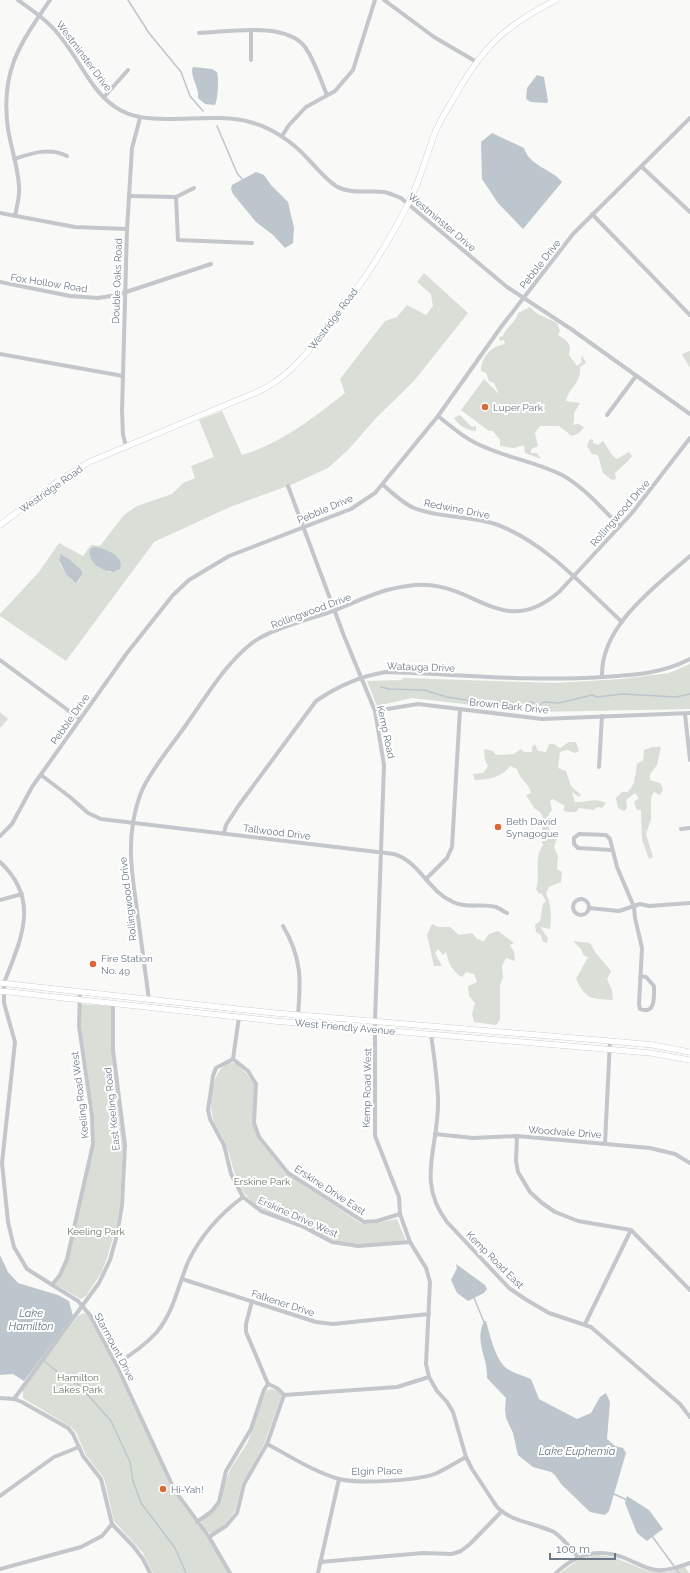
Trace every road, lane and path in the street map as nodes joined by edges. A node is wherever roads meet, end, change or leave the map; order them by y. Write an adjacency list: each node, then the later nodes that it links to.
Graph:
1 (18, 0): 6 (street, Westminster Drive)
2 (50, 0): 6 (street)
3 (375, 0): 12 (street)
4 (384, 0): 10 (street)
5 (556, 0): 10 (main road, Westridge Road)
6 (39, 16): 13 (street, Westminster Drive); 18 (street)
7 (250, 31): 8 (street); 9 (street); 12 (street)
8 (198, 33)
9 (251, 60)
10 (475, 61): 23 (main road, Westridge Road)
11 (128, 70): 13 (street)
12 (327, 95): 16 (street)
13 (104, 97): 14 (street, Westminster Drive)
14 (140, 118): 16 (street, Westminster Drive); 21 (street, Double Oaks Road)
15 (690, 118): 19 (street, Pebble Drive)
16 (282, 136): 23 (street, Westminster Drive)
17 (67, 156): 18 (street)
18 (14, 159): 27 (street)
19 (642, 167): 24 (street); 26 (street, Pebble Drive)
20 (194, 188): 22 (street)
21 (129, 196): 22 (street); 28 (street, Double Oaks Road)
22 (176, 197): 29 (street)
23 (408, 204): 33 (street, Westminster Drive); 42 (main road, Westridge Road)
24 (690, 212)
25 (0, 213): 27 (street)
26 (592, 214): 33 (street, Pebble Drive); 34 (street)
27 (15, 216): 28 (street)
28 (126, 229): 32 (street, Double Oaks Road)
29 (252, 242)
30 (211, 264): 32 (street, Fox Hollow Road)
31 (0, 282): 32 (street, Fox Hollow Road)
32 (124, 292): 36 (street, Double Oaks Road)
33 (524, 298): 37 (street, Westminster Drive); 40 (street, Pebble Drive)
34 (690, 315)
35 (0, 354): 36 (street)
36 (123, 376): 42 (street, Double Oaks Road)
37 (636, 376): 38 (street, Westminster Drive); 39 (street)
38 (690, 414)
39 (607, 415)
40 (438, 416): 43 (street, Pebble Drive); 46 (street)
41 (690, 438): 46 (street, Rollingwood Drive)
42 (126, 446): 45 (main road, Westridge Road)
43 (383, 485): 47 (street, Pebble Drive); 49 (street, Redwine Drive)
44 (288, 486): 47 (street, Kemp Road)
45 (0, 525)
46 (620, 526): 49 (street, Rollingwood Drive)
47 (303, 527): 50 (street, Kemp Road); 60 (street, Pebble Drive)
48 (690, 556): 51 (street)
49 (573, 577): 50 (street, Rollingwood Drive); 51 (street, Redwine Drive)
50 (335, 610): 54 (street, Kemp Road); 64 (street, Rollingwood Drive)
51 (622, 622): 55 (street)
52 (690, 659): 55 (street, Watauga Drive)
53 (0, 660): 60 (street)
54 (362, 677): 55 (street, Watauga Drive); 57 (street, Kemp Road); 67 (street, Watauga Drive)
55 (602, 677)
56 (460, 709): 57 (street, Brown Bark Drive); 59 (street, Brown Bark Drive); 72 (street)
57 (375, 711): 70 (street, Kemp Road)
58 (688, 713): 59 (street, Brown Bark Drive); 61 (street)
59 (602, 716): 62 (street)
60 (80, 719): 63 (street, Pebble Drive)
61 (690, 760)
62 (599, 767)
63 (41, 775): 64 (street, Tallwood Drive); 68 (street, Pebble Drive)
64 (133, 824): 67 (street, Tallwood Drive); 85 (street, Rollingwood Drive)
65 (690, 828): 66 (street)
66 (682, 829)
67 (224, 833): 70 (street, Tallwood Drive)
68 (0, 836)
69 (611, 850): 69 (street); 76 (street)
70 (382, 852): 72 (street, Tallwood Drive); 89 (street, Kemp Road)
71 (0, 862): 73 (street, Starmount Drive)
72 (426, 878): 78 (street, Tallwood Drive)
73 (22, 894): 74 (street); 81 (street, Starmount Drive)
74 (0, 900)
75 (690, 904): 76 (street)
76 (634, 907): 77 (street); 80 (street)
77 (589, 908): 77 (street)
78 (507, 913)
79 (283, 926): 87 (street)
80 (640, 976): 80 (street)
81 (2, 983): 82 (street, Starmount Drive); 83 (main road, West Friendly Avenue)
82 (2, 991): 84 (main road, West Friendly Avenue); 107 (street, Starmount Drive)
83 (80, 992): 84 (street, Keeling Road West); 85 (main road, West Friendly Avenue)
84 (80, 999): 86 (main road, West Friendly Avenue); 107 (street, Keeling Road West)
85 (149, 1000): 87 (main road, West Friendly Avenue)
86 (113, 1003): 88 (main road, West Friendly Avenue); 111 (street, East Keeling Road)
87 (298, 1015): 89 (main road, West Friendly Avenue)
88 (240, 1017): 90 (main road, West Friendly Avenue); 95 (street)
89 (375, 1021): 90 (street, Kemp Road West); 92 (main road, West Friendly Avenue)
90 (376, 1029): 91 (main road, West Friendly Avenue); 102 (street, Kemp Road West)
91 (432, 1034): 93 (main road, West Friendly Avenue); 97 (street, Kemp Road East)
92 (610, 1041): 93 (street); 94 (main road, West Friendly Avenue)
93 (609, 1049): 96 (main road, West Friendly Avenue); 99 (street)
94 (690, 1052)
95 (233, 1059): 101 (street, Erskine Drive West); 102 (street, Erskine Drive East)
96 (690, 1060)
97 (435, 1134): 98 (street, Woodvale Drive); 113 (street, Kemp Road East)
98 (517, 1136): 99 (street, Woodvale Drive); 103 (street)
99 (605, 1143): 100 (street, Woodvale Drive)
100 (690, 1162)
101 (243, 1197): 104 (street, Erskine Drive West); 105 (street)
102 (400, 1214): 104 (street, Kemp Road West)
103 (632, 1230): 108 (street); 113 (street)
104 (410, 1242): 112 (street, Kemp Road West)
105 (182, 1278): 110 (street, Falkener Drive); 114 (street)
106 (690, 1282): 108 (street)
107 (52, 1285): 111 (street, Starmount Drive)
108 (686, 1285): 109 (street)
109 (690, 1290)
110 (252, 1301): 112 (street, Falkener Drive); 116 (street)
111 (83, 1306): 114 (street, Starmount Drive); 119 (street, East Keeling Road)
112 (430, 1314): 115 (street, Kemp Road West)
113 (585, 1324): 120 (street, Kemp Road East)
114 (116, 1364): 127 (street, Starmount Drive)
115 (429, 1377): 117 (street); 123 (street, Kemp Road West)
116 (268, 1384): 117 (street); 127 (street)
117 (284, 1395): 121 (street)
118 (0, 1398): 119 (street)
119 (14, 1398): 122 (street)
120 (690, 1417)
121 (267, 1444): 124 (street, Elgin Place); 129 (street)
122 (79, 1447): 125 (street); 128 (street)
123 (466, 1457): 124 (street, Elgin Place); 126 (street, Kemp Road West)
124 (339, 1479): 131 (street)
125 (0, 1496)
126 (502, 1511): 130 (street, Kemp Road West); 131 (street)
127 (197, 1522): 129 (street, Starmount Drive)
128 (112, 1524): 133 (street); 134 (street)
129 (209, 1537): 135 (street, Starmount Drive)
130 (578, 1557): 132 (street); 137 (street)
131 (320, 1562): 136 (street)
132 (690, 1563)
133 (0, 1569)
134 (150, 1573)
135 (230, 1573)
136 (318, 1573)
137 (556, 1573)

